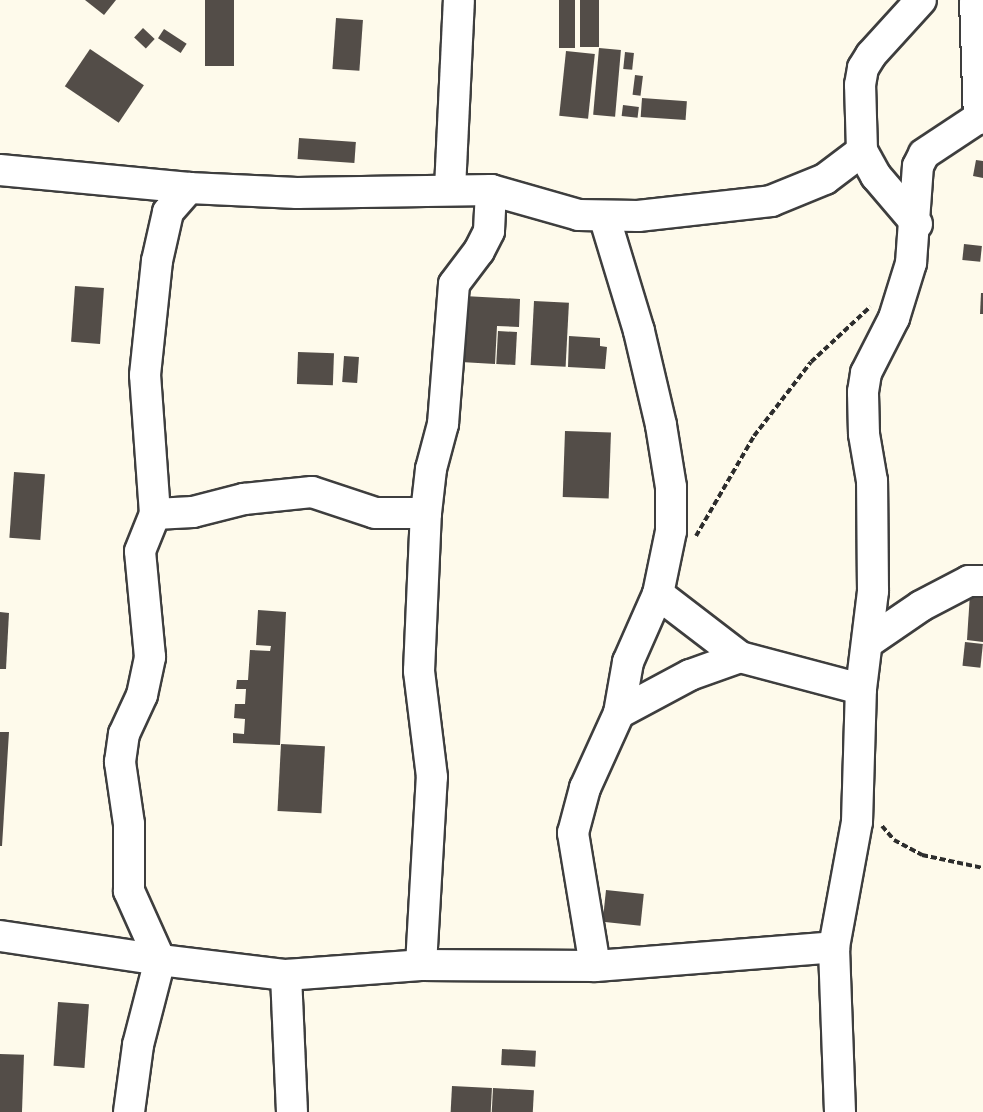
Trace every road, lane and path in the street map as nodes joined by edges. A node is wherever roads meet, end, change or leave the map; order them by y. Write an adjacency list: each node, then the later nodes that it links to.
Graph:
1 (459, 0): 8 (street)
2 (921, 0): 5 (street)
3 (975, 0): 4 (street)
4 (981, 117): 11 (street)
5 (862, 151): 10 (street); 11 (street)
6 (0, 170): 7 (street)
7 (189, 188): 8 (street); 14 (street)
8 (450, 189): 9 (street)
9 (491, 190): 10 (street); 13 (street)
10 (604, 216): 17 (street)
11 (917, 224): 18 (street)
12 (873, 305): 15 (path)
13 (426, 513): 14 (street); 27 (street)
14 (155, 514): 26 (street)
15 (695, 539)
16 (983, 581): 18 (street)
17 (658, 594): 19 (street); 21 (street)
18 (867, 643): 20 (street)
19 (740, 657): 20 (street); 21 (street)
20 (861, 688): 22 (street)
21 (619, 713): 28 (street)
22 (860, 798): 23 (path); 25 (street)
23 (983, 868)
24 (0, 936): 26 (street)
25 (834, 947): 28 (street); 32 (street)
26 (160, 960): 29 (street); 30 (street)
27 (421, 965): 28 (street); 29 (street)
28 (595, 966)
29 (286, 975): 31 (street)
30 (129, 1112)
31 (292, 1112)
32 (840, 1112)

